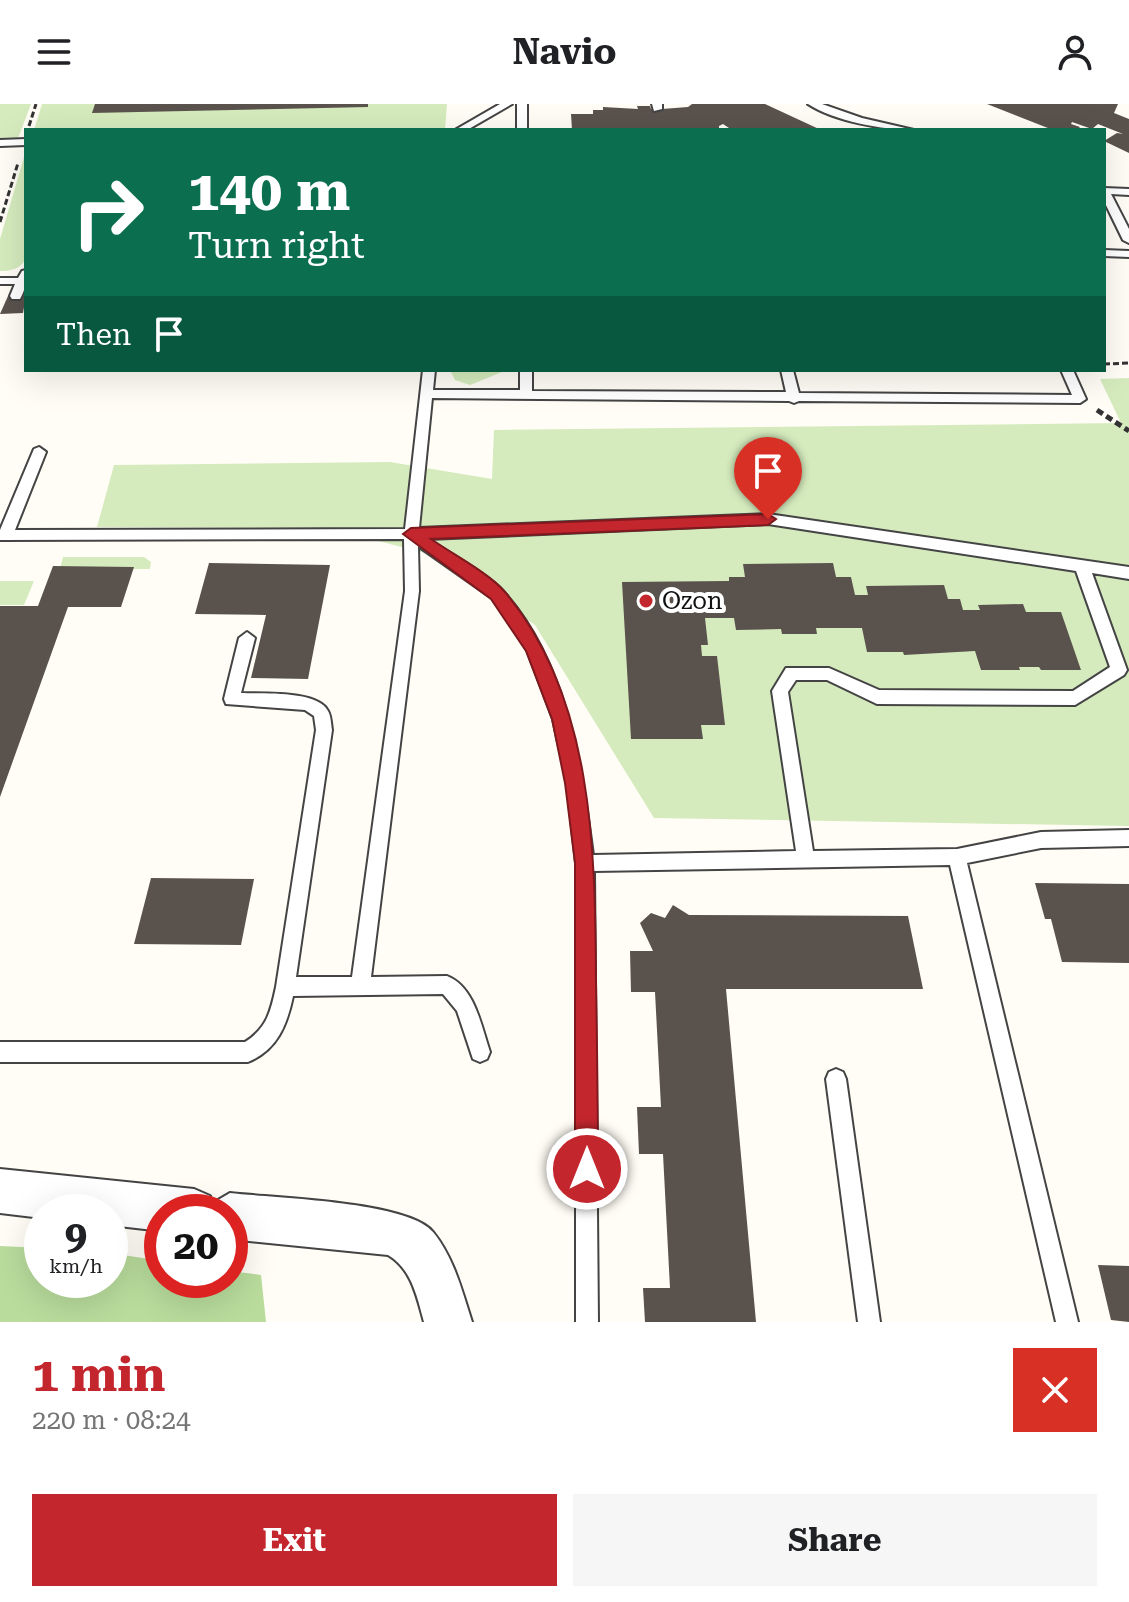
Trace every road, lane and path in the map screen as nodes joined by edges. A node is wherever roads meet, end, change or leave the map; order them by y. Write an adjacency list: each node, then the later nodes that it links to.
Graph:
1 (36, 104): 5 (path)
2 (507, 104): 6 (lane)
3 (522, 104): 7 (lane)
4 (813, 104): 8 (lane)
5 (29, 128)
6 (464, 128)
7 (522, 128)
8 (899, 128)
9 (24, 142): 10 (lane)
10 (0, 143)
11 (24, 145): 15 (path)
12 (1106, 191): 13 (lane)
13 (1129, 192)
14 (1106, 195): 16 (lane)
15 (0, 222)
16 (1129, 240)
17 (1106, 253): 18 (lane)
18 (1129, 254)
19 (24, 277): 20 (lane); 21 (lane)
20 (0, 281)
21 (16, 296)
22 (1129, 363): 23 (path)
23 (1106, 364)
24 (429, 372): 28 (lane)
25 (526, 372): 29 (lane)
26 (787, 372): 30 (lane)
27 (1068, 372): 31 (lane)
28 (427, 394): 29 (lane); 34 (lane)
29 (526, 394): 30 (lane)
30 (794, 399): 31 (lane)
31 (1080, 399): 32 (path)
32 (1129, 431)
33 (39, 452): 35 (lane)
34 (411, 534): 35 (lane); 36 (lane); 42 (lane); 43 (lane)
35 (3, 535)
36 (1082, 566): 37 (lane); 41 (lane)
37 (1129, 573)
38 (247, 638): 44 (lane)
39 (1129, 838): 40 (lane)
40 (957, 857): 41 (lane); 54 (lane)
41 (806, 860): 42 (lane)
42 (585, 863): 52 (lane)
43 (360, 986): 44 (lane); 46 (lane)
44 (285, 987): 45 (lane)
45 (0, 1052)
46 (480, 1052)
47 (836, 1079): 53 (lane)
48 (0, 1191): 49 (street)
49 (144, 1207)
50 (248, 1218): 51 (street)
51 (448, 1322)
52 (587, 1322)
53 (869, 1322)
54 (1067, 1322)

